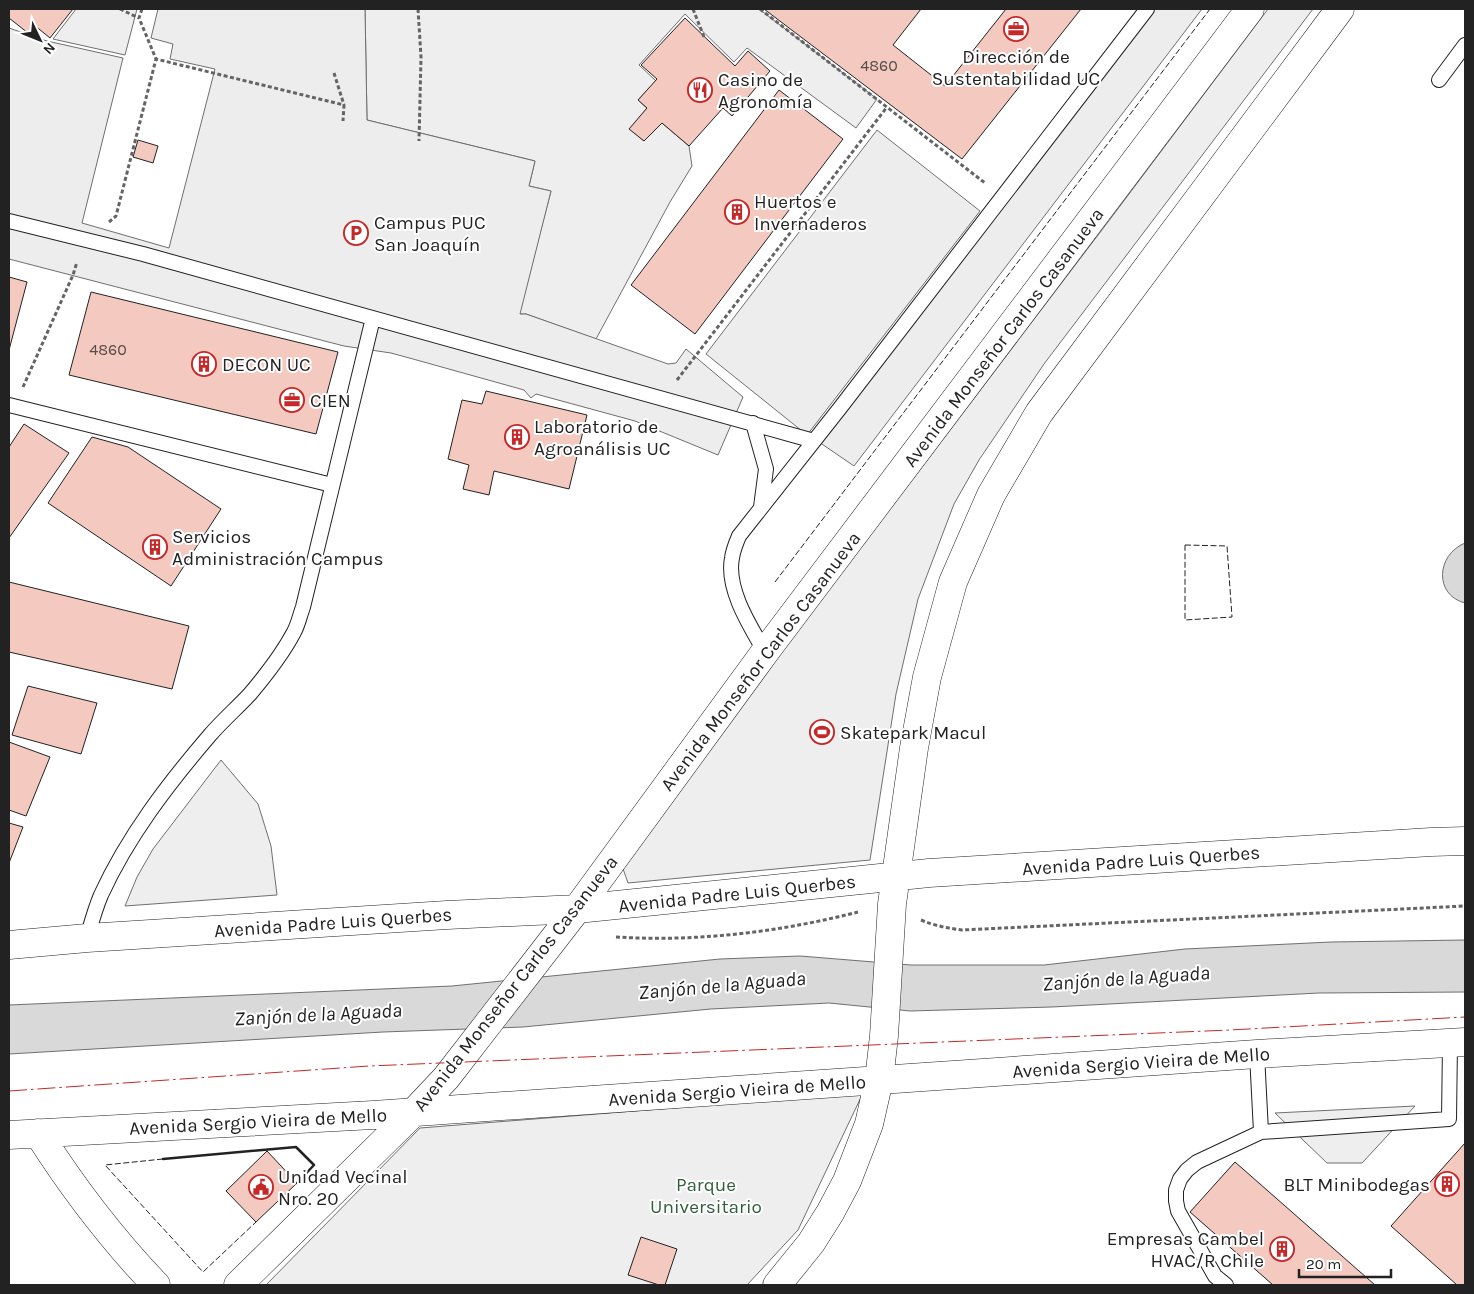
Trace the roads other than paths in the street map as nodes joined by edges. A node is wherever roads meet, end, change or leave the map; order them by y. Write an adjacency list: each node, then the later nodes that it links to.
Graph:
1 (1147, 9): 10 (lane)
2 (1250, 9): 13 (main road, Avenida Monseñor Carlos Casanueva)
3 (1340, 9): 15 (main road)
4 (1465, 45): 5 (lane)
5 (1439, 80)
6 (9, 221): 7 (lane)
7 (374, 318): 9 (lane); 11 (lane)
8 (9, 405): 11 (lane)
9 (753, 424): 10 (lane); 12 (lane)
10 (814, 441): 12 (lane)
11 (332, 485): 17 (lane)
12 (760, 510): 13 (lane)
13 (765, 652): 16 (main road, Avenida Monseñor Carlos Casanueva)
14 (1465, 841): 15 (main road, Avenida Padre Luis Querbes)
15 (896, 876): 16 (main road, Avenida Padre Luis Querbes); 21 (main road)
16 (577, 909): 17 (main road, Avenida Padre Luis Querbes); 22 (main road, Avenida Monseñor Carlos Casanueva)
17 (87, 938): 18 (main road, Avenida Padre Luis Querbes)
18 (9, 945)
19 (1458, 1043): 20 (main road, Avenida Sergio Vieira de Mello); 23 (lane)
20 (1257, 1054): 21 (main road, Avenida Sergio Vieira de Mello); 23 (lane)
21 (879, 1080): 22 (main road, Avenida Sergio Vieira de Mello); 28 (main road)
22 (414, 1112): 24 (main road, Avenida Sergio Vieira de Mello); 27 (main road, Avenida Monseñor Carlos Casanueva)
23 (1261, 1132): 29 (lane)
24 (38, 1133): 25 (main road, Avenida Sergio Vieira de Mello); 26 (main road)
25 (9, 1135)
26 (156, 1285)
27 (238, 1285)
28 (777, 1285)
29 (1226, 1285)

